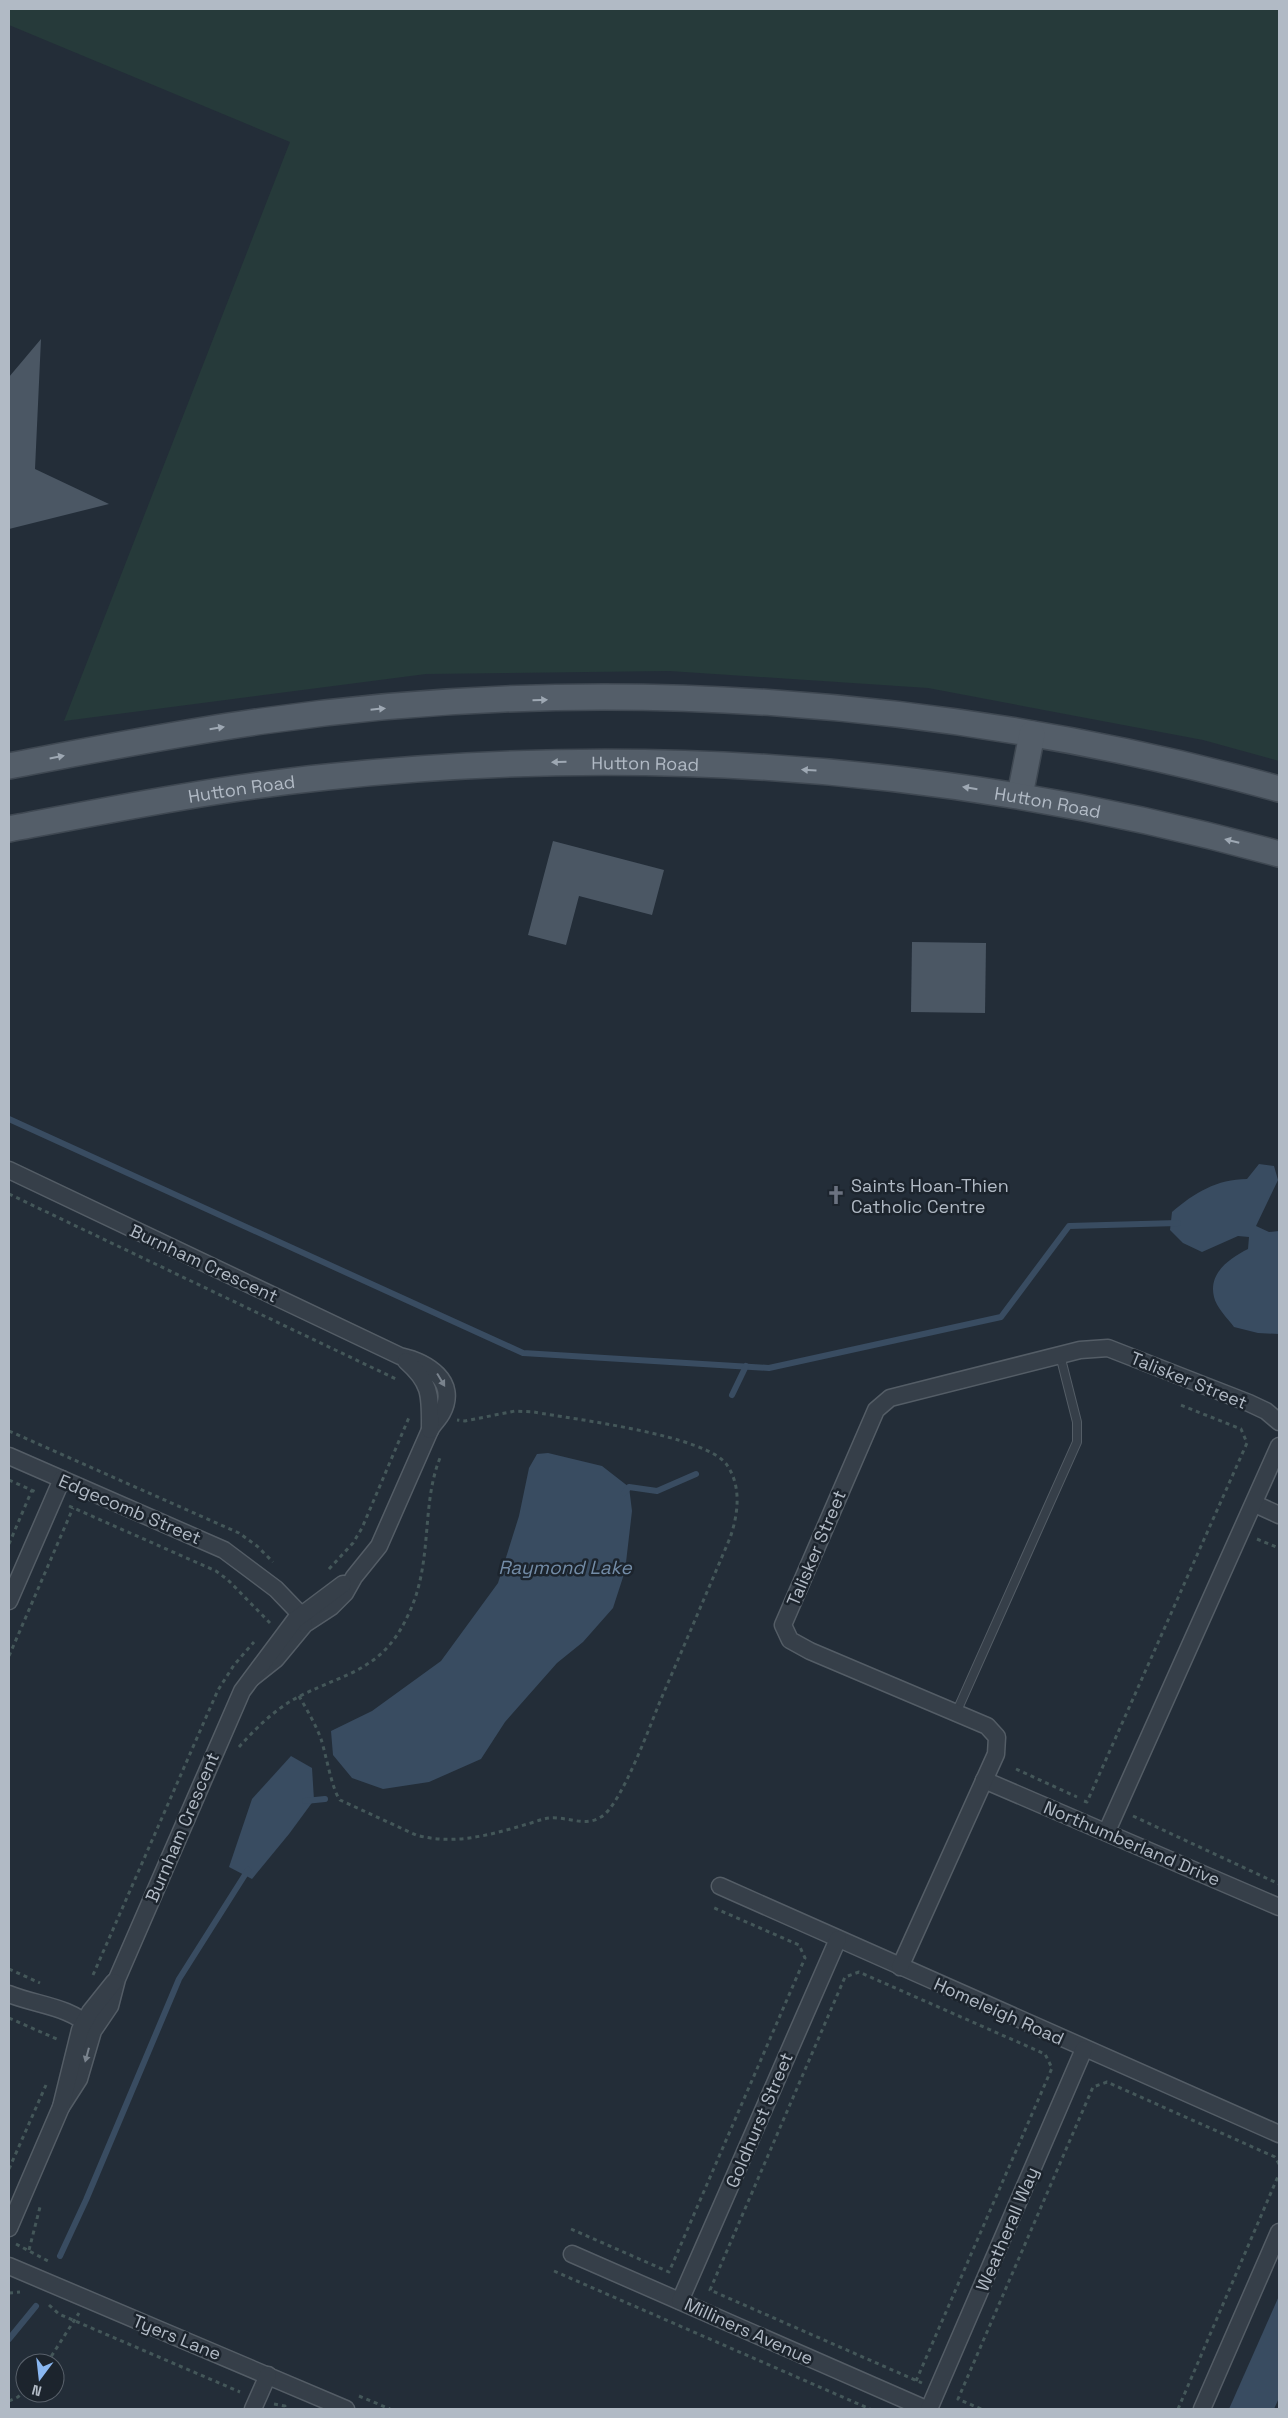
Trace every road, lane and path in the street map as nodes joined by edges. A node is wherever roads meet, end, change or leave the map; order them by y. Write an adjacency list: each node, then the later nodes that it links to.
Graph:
1 (1032, 734): 2 (main road, one-way to 1); 3 (main road); 4 (main road)
2 (9, 766)
3 (1279, 789)
4 (1020, 796): 5 (main road, Hutton Road, one-way to 5); 6 (main road, Hutton Road, one-way to 4)
5 (9, 829)
6 (1279, 854)
7 (9, 1170): 32 (street, Burnham Crescent)
8 (9, 1194): 10 (path)
9 (1060, 1355): 13 (street, Talisker Street); 37 (lane); 37 (street, Talisker Street)
10 (400, 1383)
11 (1178, 1404): 39 (path)
12 (411, 1407): 30 (path)
13 (1279, 1422)
14 (452, 1426): 36 (path)
15 (9, 1431): 29 (path)
16 (1279, 1446): 23 (street)
17 (442, 1452): 36 (path)
18 (9, 1456): 19 (street, Edgecomb Street)
19 (62, 1479): 22 (street); 32 (street, Edgecomb Street)
20 (9, 1480): 21 (path)
21 (32, 1490): 22 (path); 26 (path)
22 (53, 1500): 24 (path); 31 (street)
23 (1254, 1504): 25 (street); 42 (street)
24 (72, 1508): 33 (path); 35 (path)
25 (1279, 1515)
26 (9, 1544)
27 (1253, 1548): 28 (path)
28 (1279, 1548)
29 (278, 1566)
30 (325, 1574)
31 (9, 1601)
32 (300, 1620): 54 (street, Burnham Crescent)
33 (266, 1631)
34 (259, 1637): 50 (path)
35 (9, 1656)
36 (299, 1696): 38 (path)
37 (956, 1713): 40 (street, Talisker Street)
38 (234, 1752)
39 (1016, 1769)
40 (984, 1780): 42 (street, Northumberland Drive); 48 (street, Talisker Street)
41 (1137, 1807): 43 (path)
42 (1107, 1831): 46 (street, Northumberland Drive)
43 (1279, 1884)
44 (720, 1886): 47 (street, Homeleigh Road)
45 (712, 1907): 62 (path)
46 (1279, 1907)
47 (838, 1939): 48 (street, Homeleigh Road); 70 (street, Goldhurst Street)
48 (900, 1967): 56 (street, Homeleigh Road)
49 (9, 1969): 51 (path)
50 (90, 1983)
51 (41, 1984)
52 (16, 1997): 54 (street)
53 (9, 2018): 55 (path)
54 (86, 2028): 61 (street, Burnham Crescent)
55 (64, 2043)
56 (1084, 2048): 57 (street, Homeleigh Road); 76 (street, Weatherall Way)
57 (1279, 2134)
58 (1279, 2164): 77 (path)
59 (1279, 2174): 83 (path)
60 (40, 2202): 64 (path)
61 (9, 2228)
62 (571, 2229)
63 (1279, 2232): 84 (street)
64 (29, 2250)
65 (572, 2254): 70 (street, Milliners Avenue)
66 (9, 2266): 74 (street, Tyers Lane)
67 (554, 2271): 80 (path)
68 (21, 2292): 69 (path)
69 (9, 2294)
70 (680, 2301): 81 (street, Milliners Avenue)
71 (45, 2303): 72 (path)
72 (76, 2321): 73 (path); 78 (path)
73 (54, 2353)
74 (268, 2375): 78 (street); 79 (street, Tyers Lane)
75 (916, 2381): 75 (path); 76 (path)
76 (937, 2390): 77 (path); 81 (street, Weatherall Way)
77 (958, 2399): 82 (path)
78 (255, 2404)
79 (346, 2409)
80 (870, 2409)
81 (927, 2409)
82 (981, 2409)
83 (1178, 2409)
84 (1202, 2409)

